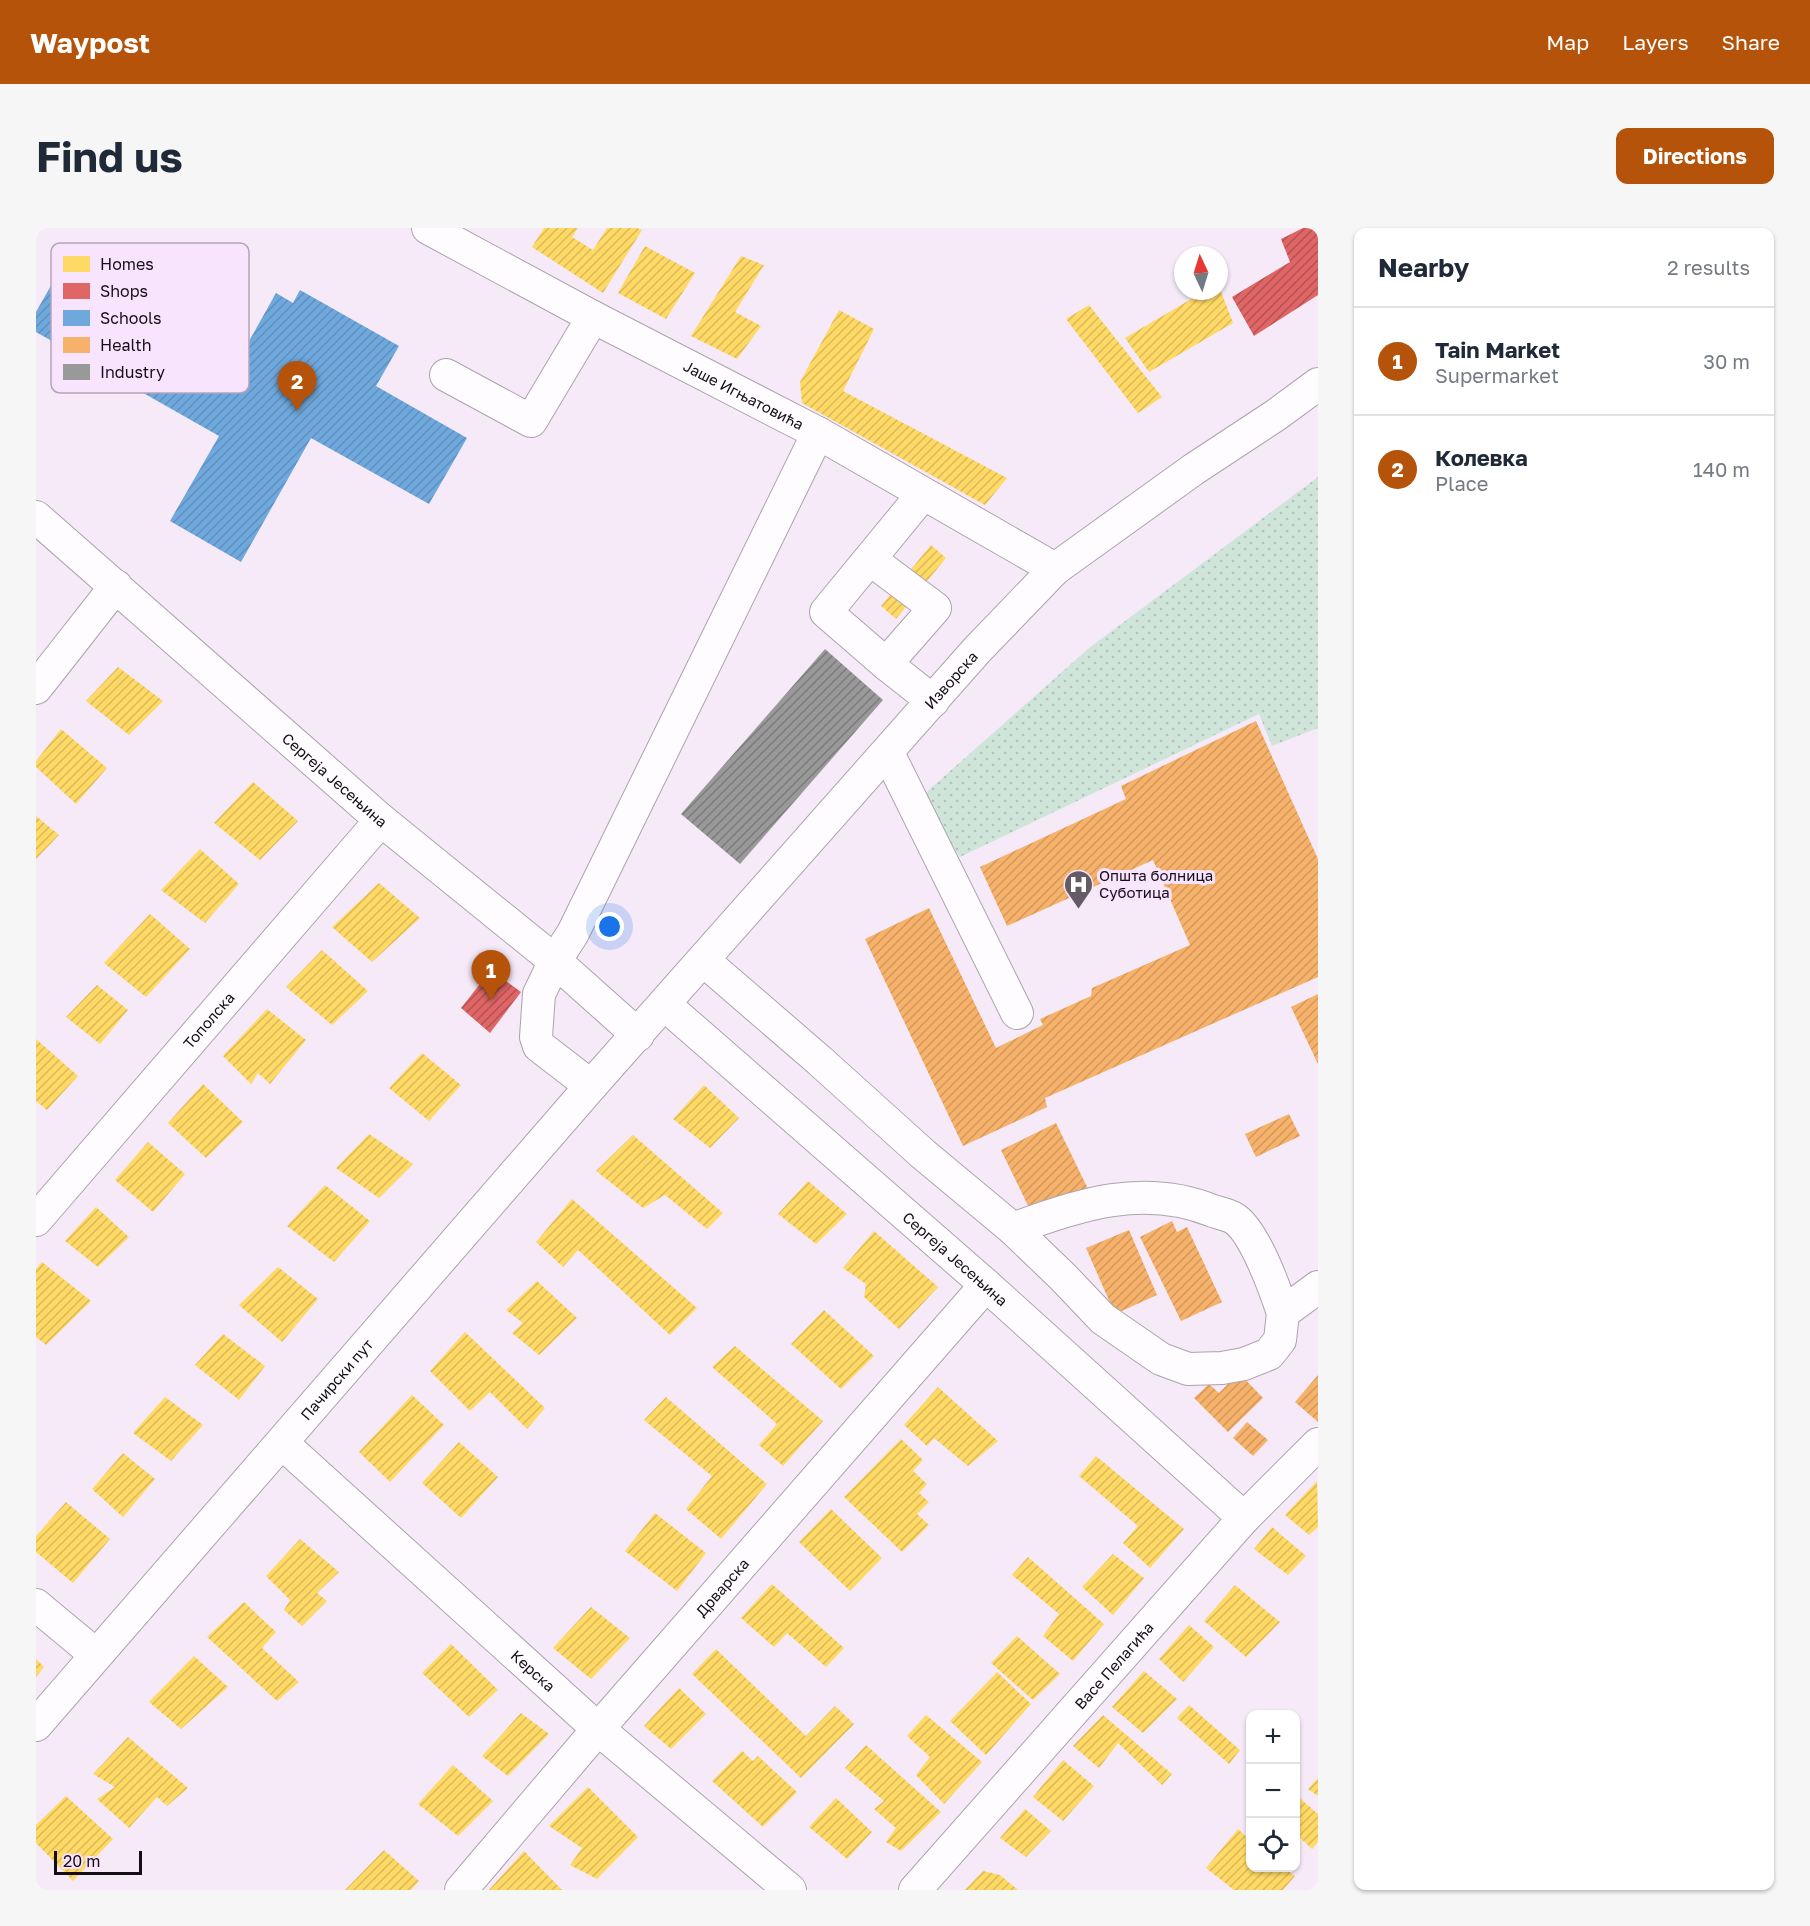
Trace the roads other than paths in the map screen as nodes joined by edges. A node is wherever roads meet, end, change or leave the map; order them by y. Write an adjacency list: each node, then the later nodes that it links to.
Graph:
1 (428, 228): 2 (street, Јаше Игњатовића)
2 (593, 317): 3 (street); 5 (street, Јаше Игњатовића)
3 (446, 375)
4 (1318, 384): 9 (street, Изворска)
5 (818, 433): 6 (street, Јаше Игњатовића); 17 (street)
6 (923, 494): 8 (street); 9 (street, Јаше Игњатовића)
7 (36, 517): 10 (street, Сергеја Јесењина)
8 (871, 560): 11 (street); 11 (street)
9 (1055, 569): 13 (street, Изворска)
10 (116, 586): 12 (street); 15 (street, Сергеја Јесењина)
11 (885, 664): 13 (street)
12 (36, 688)
13 (933, 701): 14 (street, Изворска)
14 (888, 753): 16 (street, Изворска); 19 (street)
15 (381, 820): 17 (street, Сергеја Јесењина); 22 (street, Тополска)
16 (703, 960): 18 (street, Изворска); 23 (street)
17 (555, 961): 20 (street, Сергеја Јесењина); 21 (street)
18 (664, 1004): 20 (street, Изворска); 24 (street, Сергеја Јесењина)
19 (1017, 1013)
20 (638, 1035): 21 (street, Пачирски пут)
21 (591, 1086): 27 (street, Пачирски пут)
22 (36, 1220)
23 (1013, 1229): 26 (street); 26 (street)
24 (986, 1286): 29 (street, Сергеја Јесењина); 33 (street, Дрварска)
25 (1318, 1287): 26 (street)
26 (1283, 1313)
27 (282, 1443): 31 (street, Пачирски пут); 33 (street, Керска)
28 (1318, 1444): 29 (street, Васе Пелагића)
29 (1244, 1518): 36 (street, Васе Пелагића)
30 (36, 1605): 31 (street)
31 (96, 1654): 32 (street, Пачирски пут)
32 (36, 1725)
33 (598, 1729): 34 (street, Дрварска); 35 (street, Керска)
34 (461, 1890)
35 (790, 1890)
36 (915, 1890)

